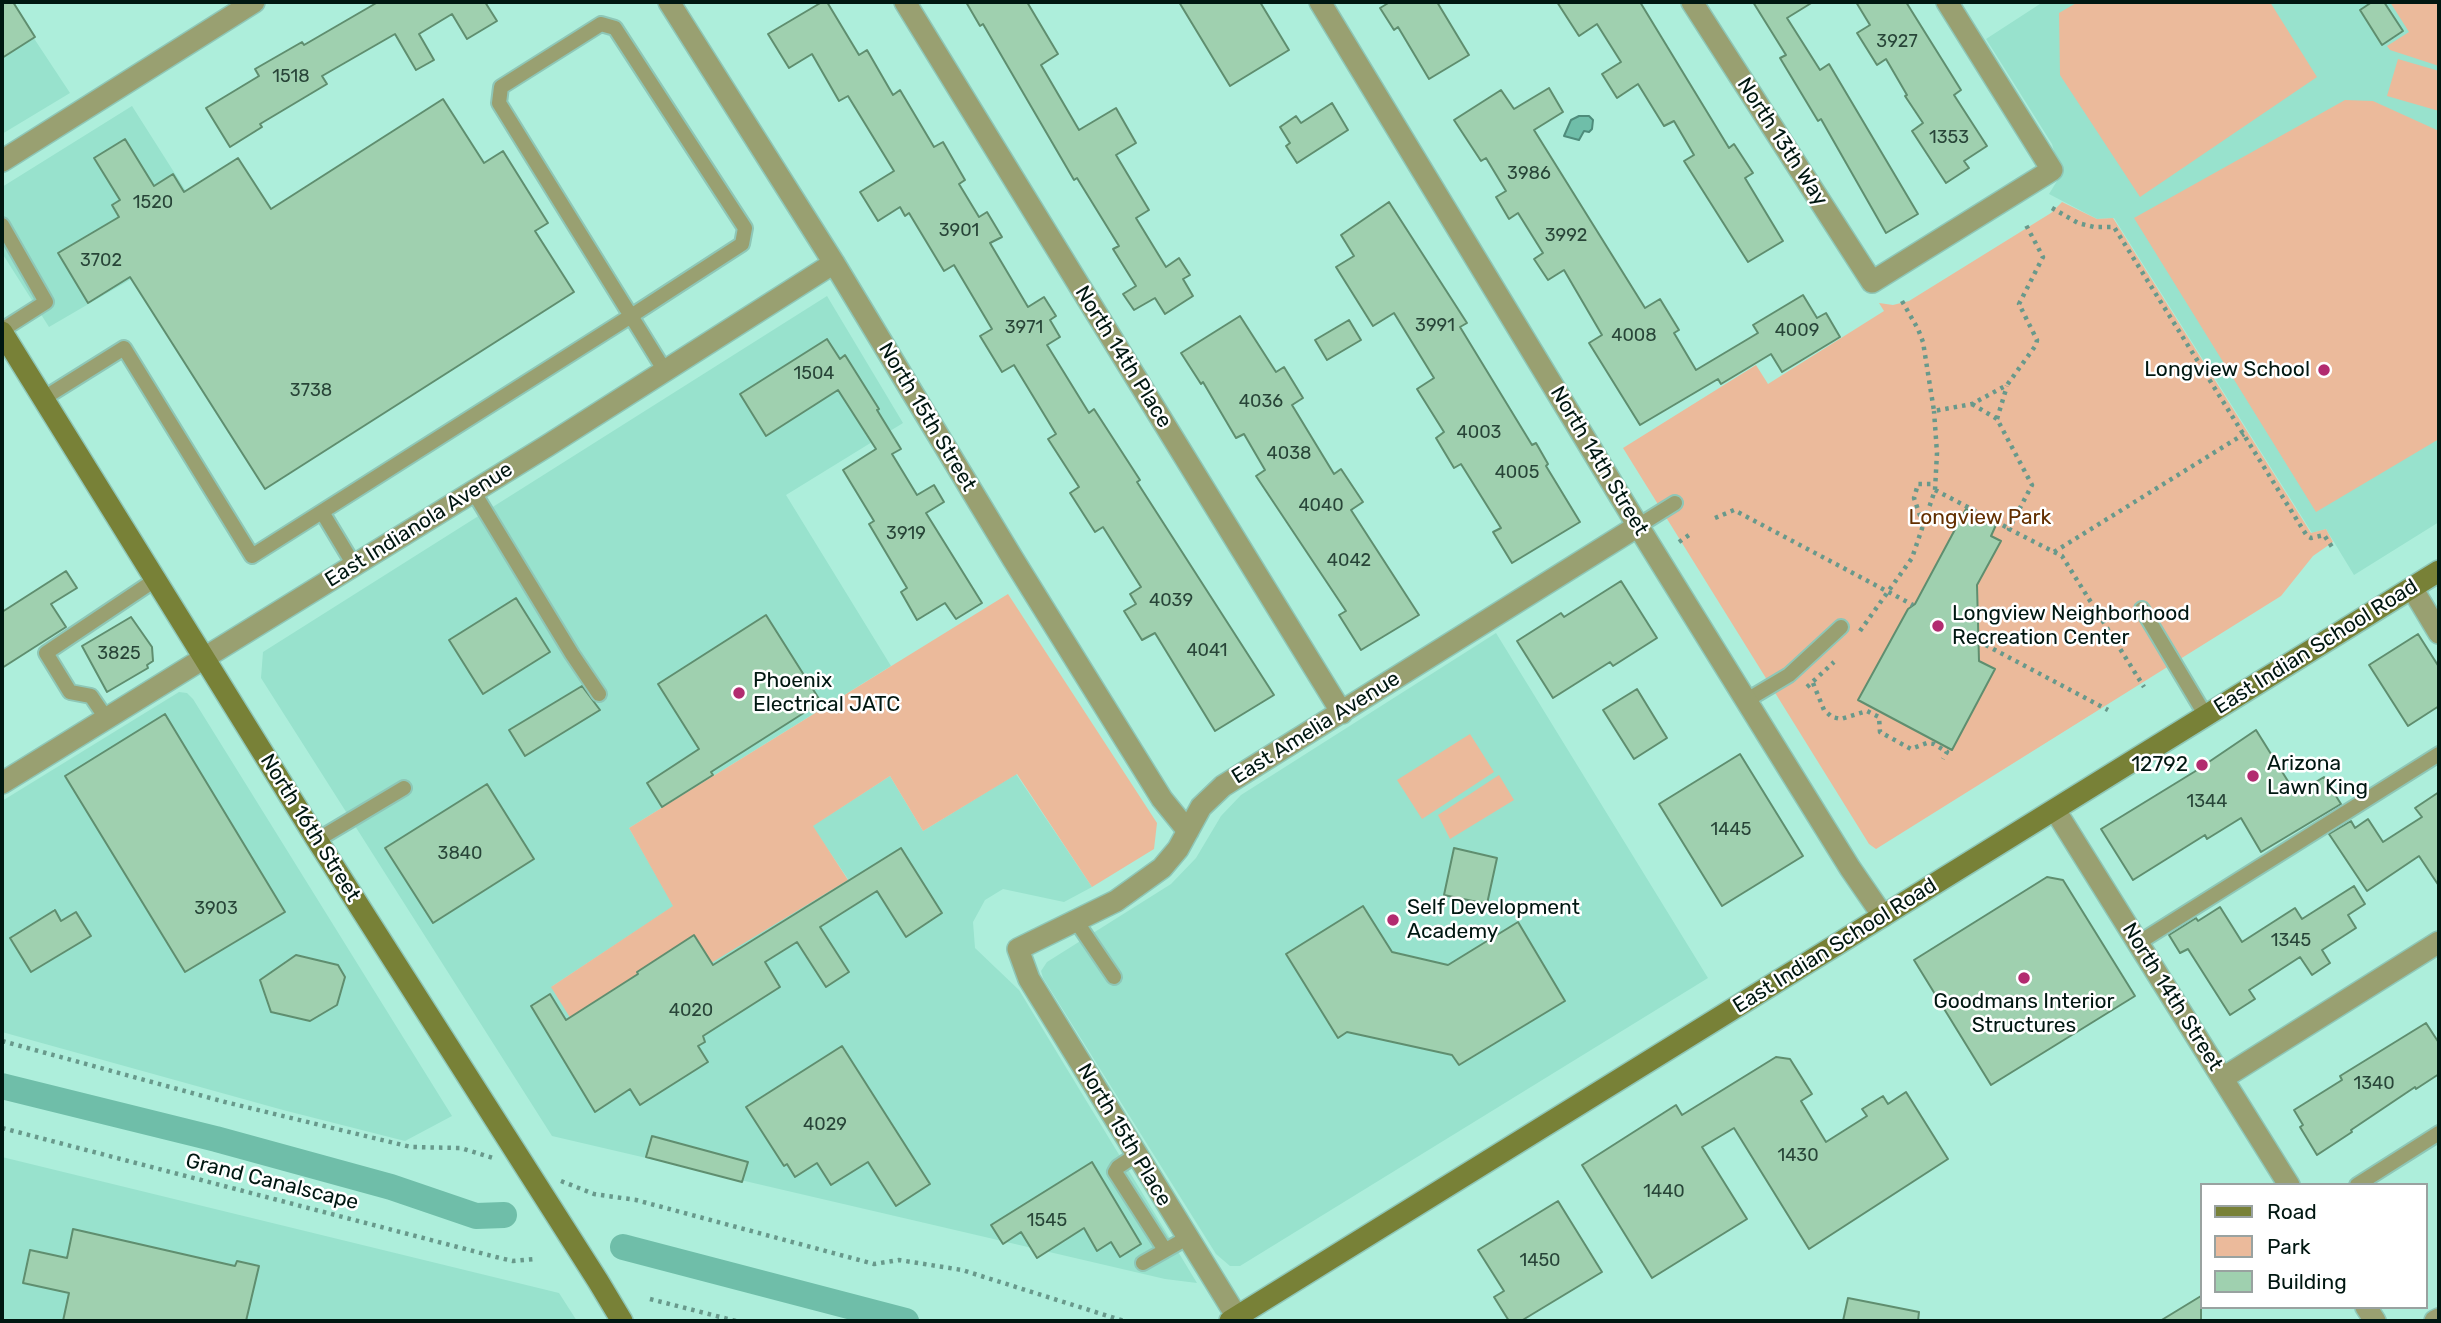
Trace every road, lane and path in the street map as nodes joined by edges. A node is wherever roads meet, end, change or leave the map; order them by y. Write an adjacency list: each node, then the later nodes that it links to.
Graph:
1 (254, 2): 7 (street)
2 (669, 2): 12 (street, North 15th Street)
3 (905, 2): 54 (street, North 14th Place)
4 (1320, 2): 29 (street, North 14th Street)
5 (1692, 2): 6 (street, North 13th Way)
6 (1947, 2)
7 (2, 161)
8 (2052, 208): 22 (path)
9 (2, 225): 11 (lane)
10 (2026, 225): 17 (path)
11 (7, 246): 15 (lane)
12 (834, 263): 16 (street, East Indianola Avenue); 62 (street, North 15th Street)
13 (1902, 301): 20 (path)
14 (631, 316): 14 (lane); 16 (lane); 26 (lane)
15 (2, 331): 18 (main road, North 16th Street)
16 (665, 371): 24 (street, East Indianola Avenue)
17 (2007, 385): 19 (path); 21 (path)
18 (44, 398): 26 (lane); 37 (main road, North 16th Street)
19 (1972, 404): 20 (path); 21 (path)
20 (1934, 411): 23 (path)
21 (1997, 419): 30 (path)
22 (2244, 434): 33 (path); 34 (path)
23 (1935, 487): 28 (path); 28 (path); 30 (path)
24 (473, 491): 35 (street, East Indianola Avenue); 51 (lane)
25 (1675, 503): 29 (lane)
26 (322, 512): 35 (lane)
27 (1715, 518): 39 (path)
28 (1923, 525): 39 (path)
29 (1638, 526): 52 (street, North 14th Street); 54 (street, East Amelia Avenue)
30 (2008, 528): 34 (path)
31 (1692, 533): 32 (path)
32 (1679, 542)
33 (2332, 547)
34 (2054, 552): 49 (path)
35 (354, 565): 47 (street, East Indianola Avenue)
36 (2439, 571): 38 (main road, East Indian School Road)
37 (155, 580): 47 (main road, North 16th Street); 56 (lane)
38 (2412, 588): 43 (street); 55 (main road, East Indian School Road)
39 (1888, 592): 40 (path); 44 (path)
40 (1913, 605)
41 (2142, 609): 55 (lane)
42 (1841, 627): 52 (lane)
43 (2439, 633)
44 (1857, 635)
45 (1978, 641): 53 (path)
46 (1839, 657): 48 (path)
47 (204, 658): 56 (street, East Indianola Avenue); 63 (main road, North 16th Street)
48 (1813, 683): 50 (path); 58 (path)
49 (2144, 687)
50 (1802, 690)
51 (599, 694)
52 (1746, 700): 64 (street, North 14th Street)
53 (2108, 710)
54 (1342, 713): 62 (street, East Amelia Avenue)
55 (2206, 716): 61 (main road, East Indian School Road)
56 (106, 718): 59 (street, East Indianola Avenue)
57 (2439, 754): 67 (lane)
58 (1943, 759)
59 (2, 783)
60 (404, 788): 63 (lane)
61 (2055, 810): 64 (main road, East Indian School Road); 67 (street, North 14th Street)
62 (1188, 831): 65 (street, East Amelia Avenue)
63 (317, 840): 85 (main road, North 16th Street)
64 (1883, 916): 84 (main road, East Indian School Road)
65 (1076, 921): 68 (street, East Amelia Avenue); 69 (lane)
66 (2439, 942): 71 (street)
67 (2138, 943): 71 (street, North 14th Street)
68 (1018, 949): 75 (street, North 15th Place)
69 (1114, 977)
70 (2, 1041): 74 (path)
71 (2222, 1079): 76 (street, North 14th Street)
72 (2, 1128): 81 (path, Grand Canalscape)
73 (2439, 1133): 77 (lane)
74 (469, 1151)
75 (1136, 1155): 79 (street, North 15th Place); 80 (lane)
76 (2287, 1183)
77 (2360, 1183)
78 (579, 1188): 87 (path)
79 (1186, 1238): 80 (lane); 84 (street, North 15th Place)
80 (1165, 1250): 82 (lane)
81 (535, 1259)
82 (1143, 1263)
83 (650, 1300): 86 (path)
84 (1233, 1319)
85 (622, 1321)
86 (736, 1321)
87 (1124, 1321)

